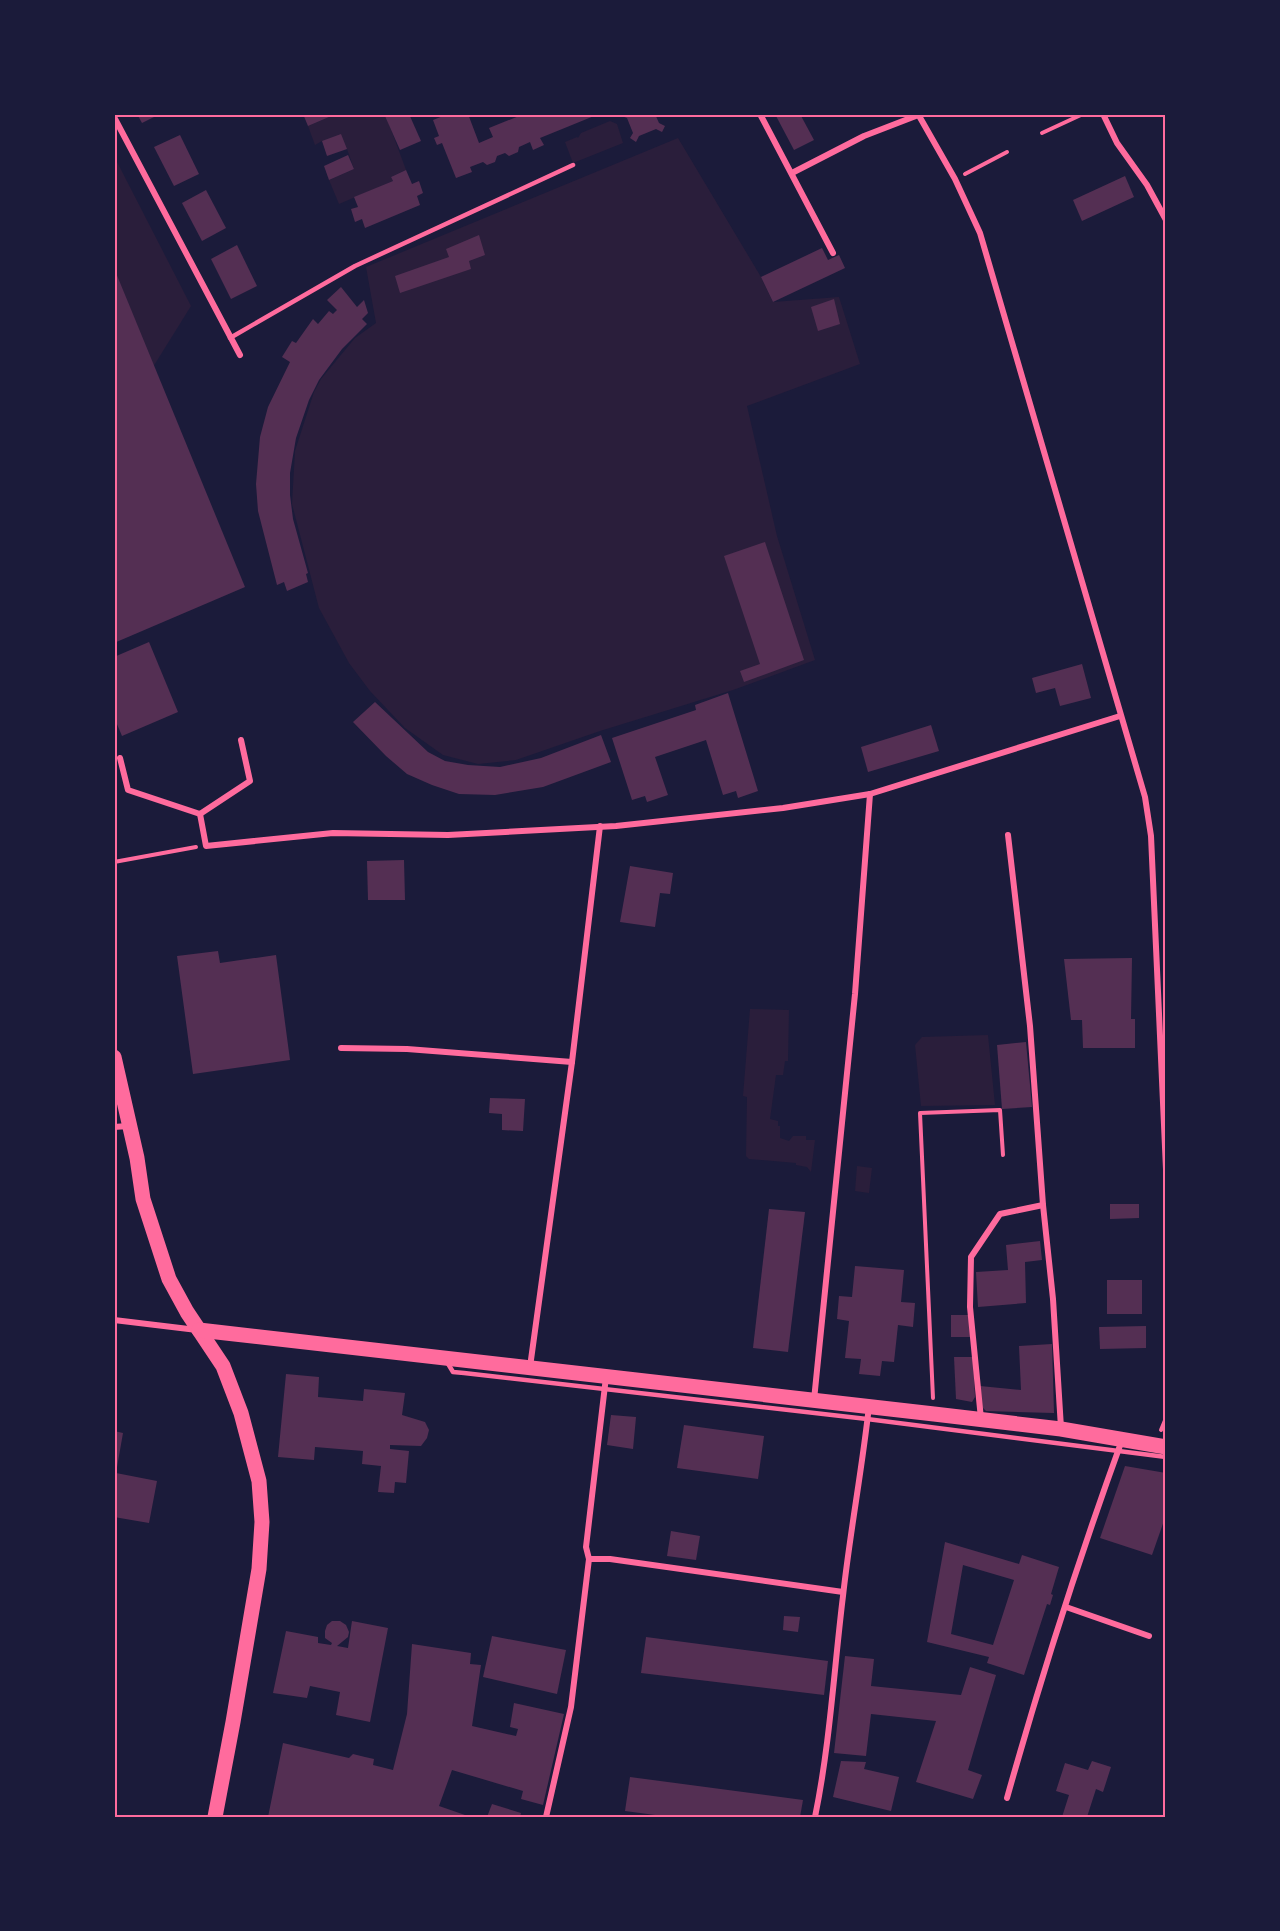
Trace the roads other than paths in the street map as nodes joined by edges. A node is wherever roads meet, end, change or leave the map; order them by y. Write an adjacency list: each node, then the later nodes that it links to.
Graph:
1 (760, 114): 6 (street)
2 (919, 114): 6 (street); 11 (street)
3 (1103, 114): 7 (street)
4 (114, 117): 9 (street)
5 (573, 165): 9 (lane)
6 (792, 173): 8 (street)
7 (1166, 220)
8 (833, 253)
9 (230, 338): 10 (street)
10 (240, 355)
11 (1120, 716): 14 (street); 18 (street)
12 (241, 740): 15 (street)
13 (120, 758): 15 (street)
14 (870, 794): 16 (street); 30 (street)
15 (200, 814): 16 (street)
16 (600, 826): 21 (street)
17 (1008, 835): 24 (street)
18 (1163, 994): 23 (street)
19 (341, 1048): 21 (street)
20 (114, 1056): 22 (main road)
21 (572, 1062): 28 (street)
22 (121, 1126): 26 (main road)
23 (1166, 1169)
24 (1043, 1206): 32 (street); 33 (street)
25 (114, 1320): 26 (street)
26 (199, 1330): 27 (main road); 42 (main road)
27 (445, 1359): 28 (main road); 29 (lane)
28 (530, 1367): 29 (main road)
29 (605, 1382): 30 (main road); 31 (lane); 37 (street)
30 (814, 1400): 31 (main road)
31 (868, 1412): 32 (main road); 34 (lane); 38 (street)
32 (981, 1420): 33 (main road)
33 (1061, 1429): 34 (main road)
34 (1120, 1446): 35 (main road); 36 (lane); 39 (street)
35 (1166, 1447)
36 (1166, 1457)
37 (589, 1559): 38 (street); 43 (street)
38 (843, 1592): 44 (street)
39 (1066, 1607): 40 (street); 41 (street)
40 (1149, 1636)
41 (1007, 1798)
42 (215, 1817)
43 (546, 1817)
44 (815, 1817)

